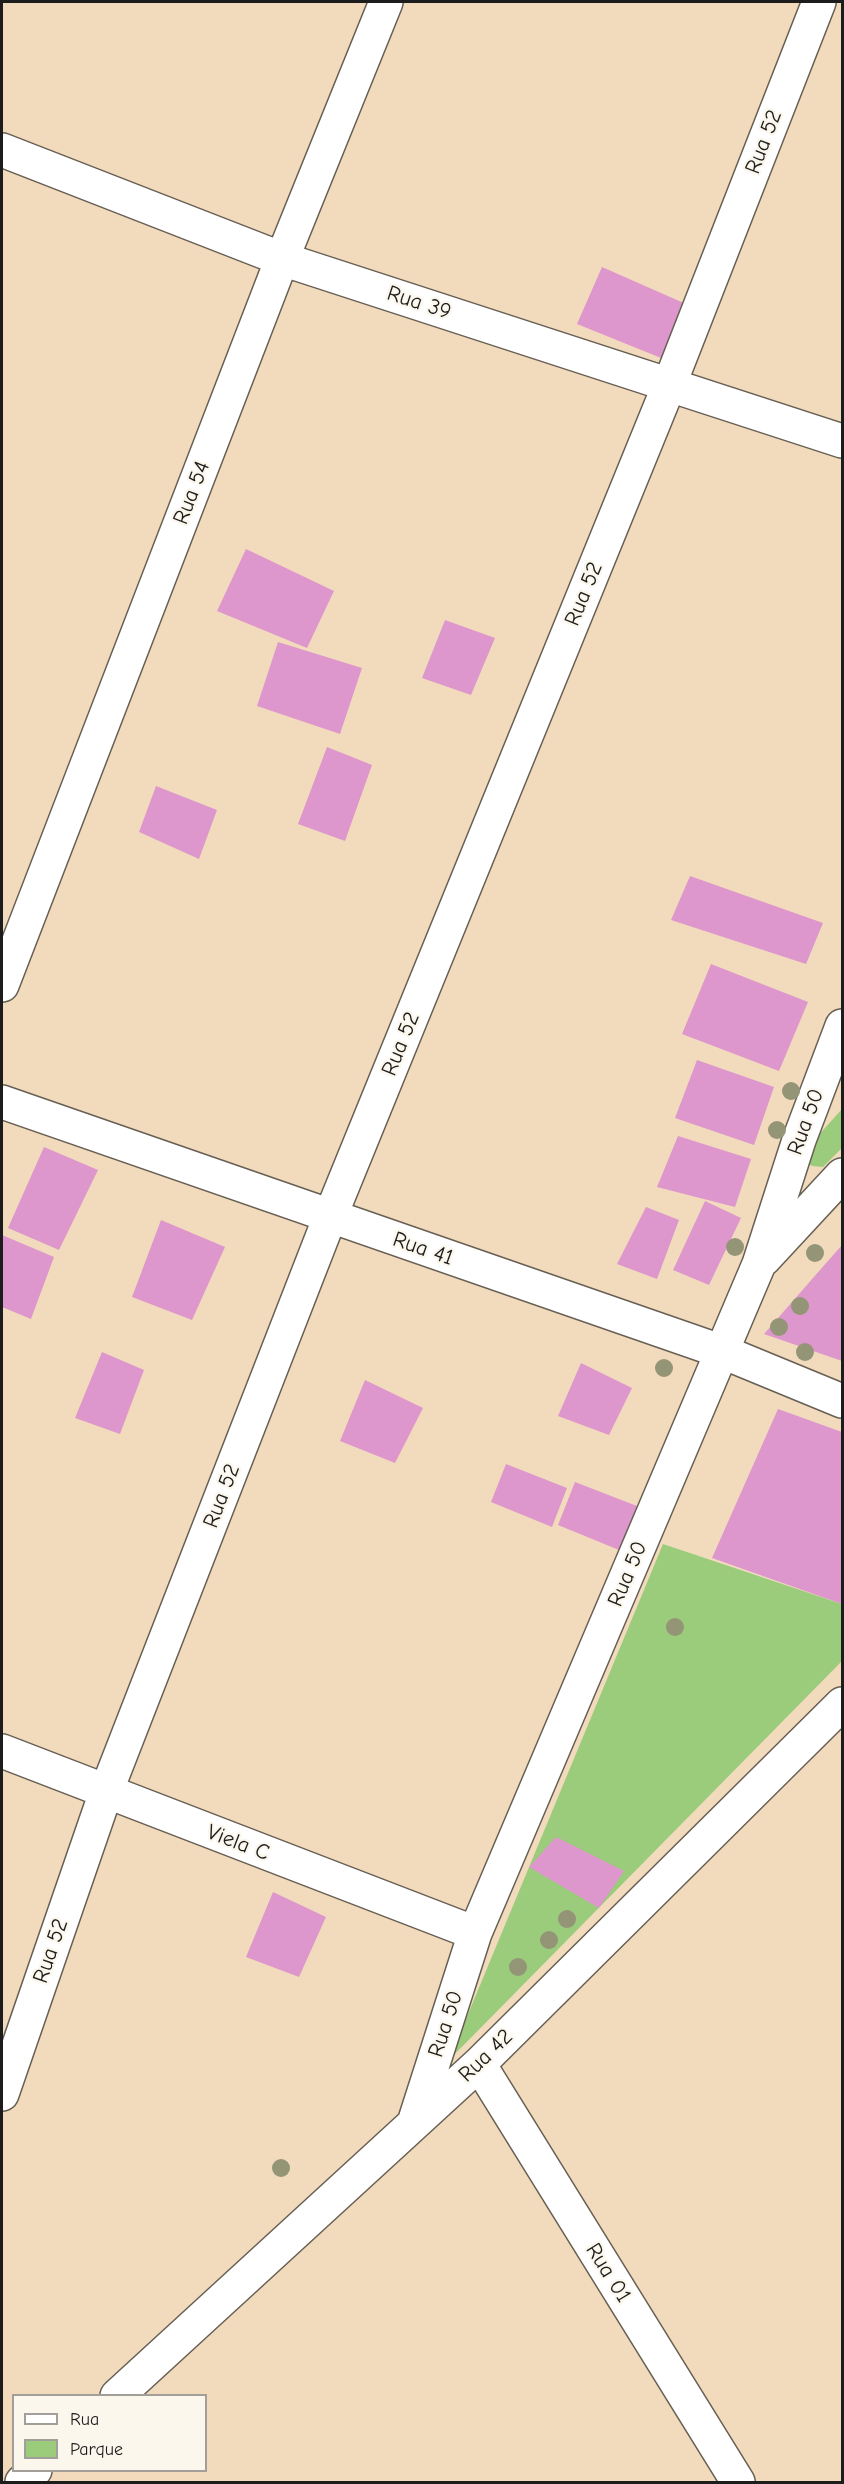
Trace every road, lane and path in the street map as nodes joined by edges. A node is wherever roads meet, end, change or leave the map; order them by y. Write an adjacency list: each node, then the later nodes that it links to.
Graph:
1 (386, 2): 4 (street, Rua 54)
2 (819, 2): 5 (street, Rua 52)
3 (2, 150): 4 (street, Rua 39)
4 (282, 259): 5 (street, Rua 39); 7 (street, Rua 54)
5 (670, 383): 6 (street, Rua 39); 13 (street, Rua 52)
6 (843, 441)
7 (2, 985)
8 (843, 1026): 11 (street, Rua 50)
9 (843, 1095): 11 (street)
10 (2, 1102): 13 (street, Rua 41)
11 (799, 1140): 14 (street, Rua 50)
12 (843, 1175): 14 (street)
13 (330, 1217): 15 (street, Rua 41); 19 (street, Rua 52)
14 (759, 1264): 15 (street, Rua 50)
15 (723, 1352): 16 (street, Rua 41); 20 (street, Rua 50)
16 (843, 1401)
17 (843, 1704): 21 (street, Rua 42)
18 (2, 1751): 19 (street, Viela C)
19 (106, 1792): 20 (street, Viela C); 22 (street, Rua 52)
20 (475, 1933): 23 (street, Rua 50)
21 (479, 2064): 23 (street, Rua 42); 25 (street, Rua 01)
22 (2, 2094)
23 (414, 2123): 24 (street, Rua 42)
24 (119, 2394)
25 (738, 2482)

